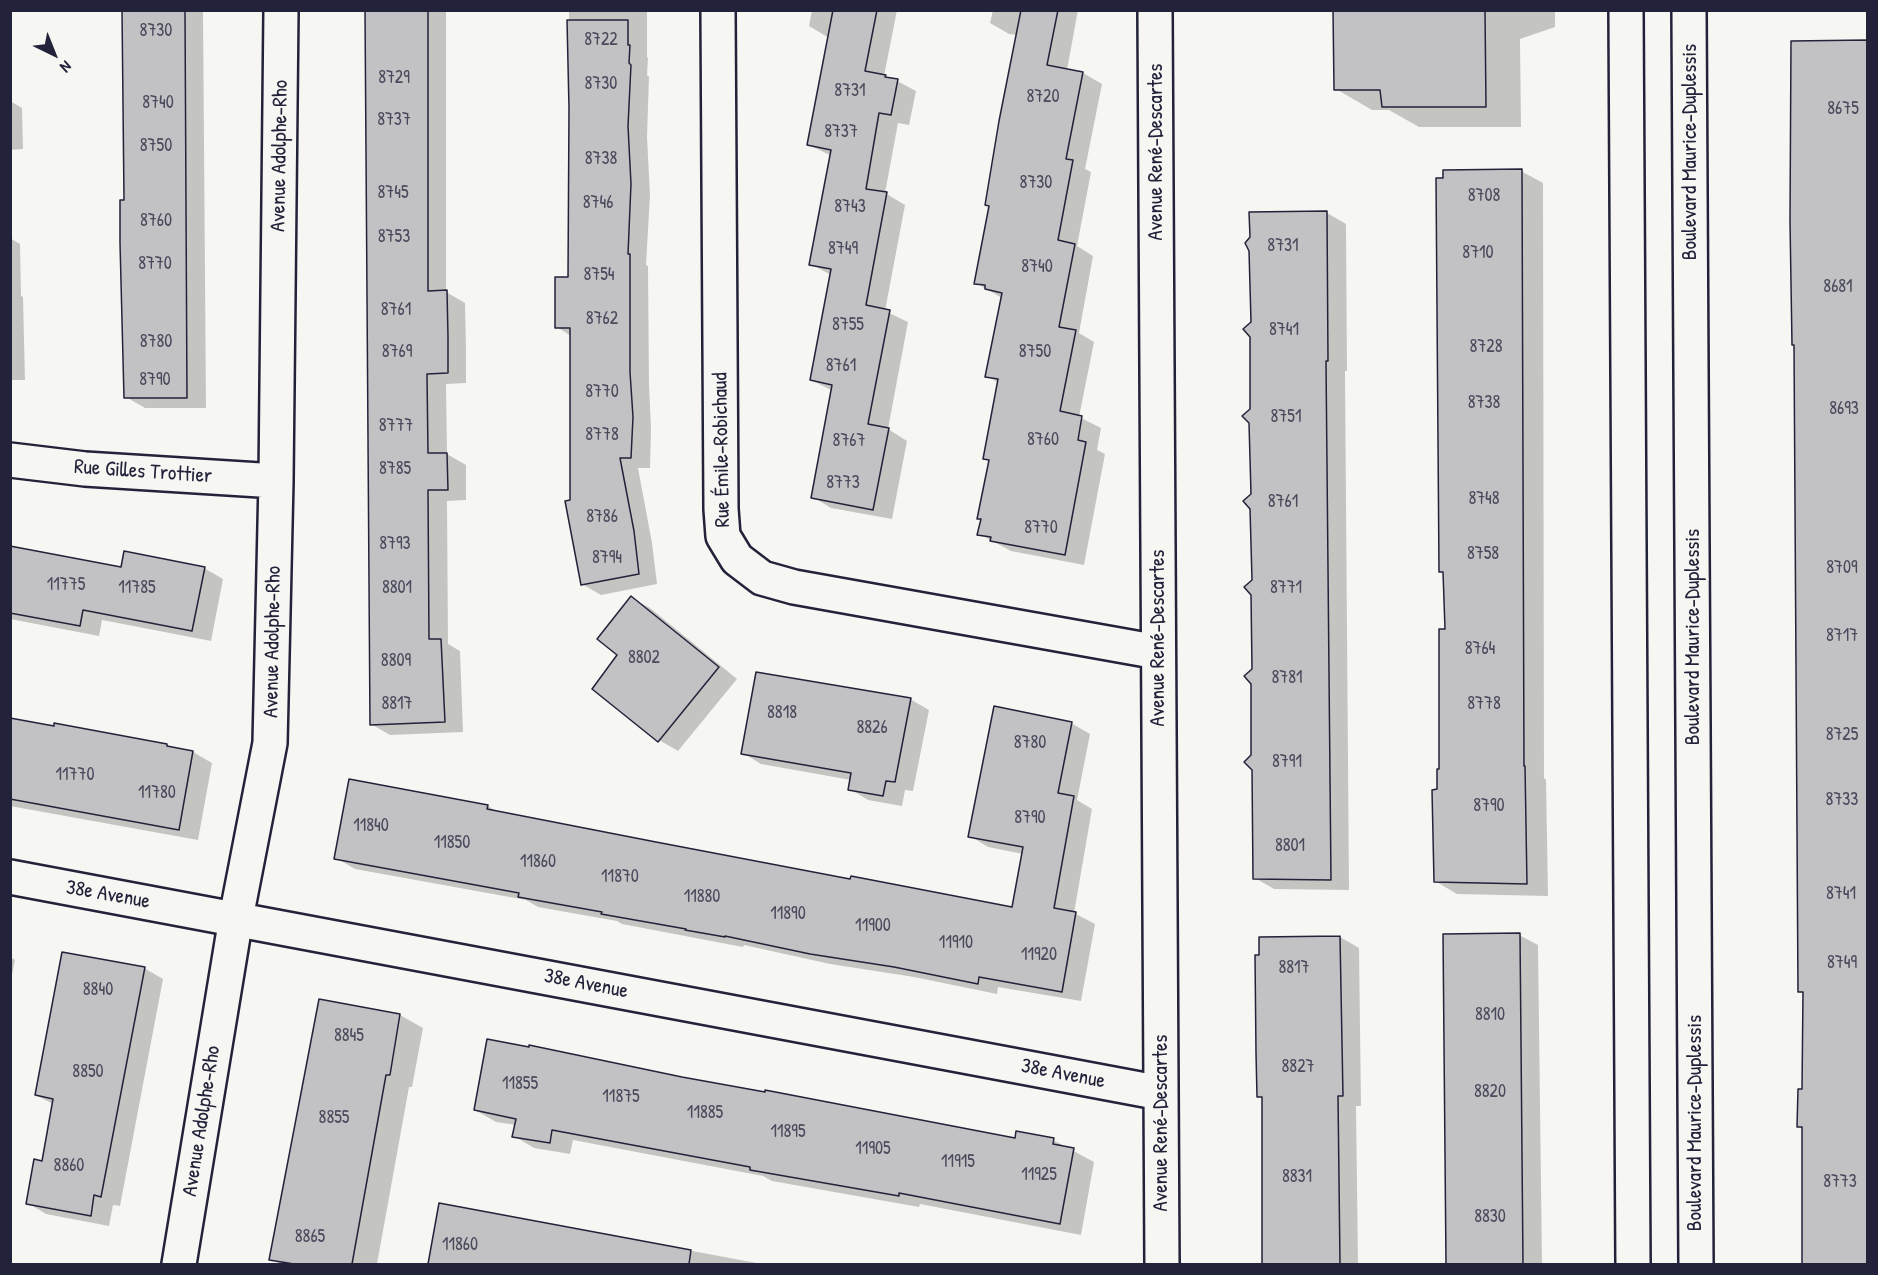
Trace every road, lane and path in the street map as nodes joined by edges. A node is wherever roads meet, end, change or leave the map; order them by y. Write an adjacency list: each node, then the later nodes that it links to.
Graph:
1 (281, 10): 7 (street, Avenue Adolphe-Rho)
2 (718, 10): 8 (street, Rue Émile-Robichaud)
3 (1155, 10): 8 (street, Avenue René-Descartes)
4 (1626, 10): 14 (street)
5 (1689, 10): 15 (street, Boulevard Maurice-Duplessis)
6 (10, 460): 7 (street, Rue Gilles Trottier)
7 (276, 481): 10 (street, Avenue Adolphe-Rho)
8 (1158, 652): 11 (street, Avenue René-Descartes)
9 (10, 877): 10 (street, 38e Avenue)
10 (236, 918): 11 (street, 38e Avenue); 12 (street, Avenue Adolphe-Rho)
11 (1161, 1093): 13 (street, Avenue René-Descartes)
12 (178, 1264)
13 (1162, 1264)
14 (1633, 1264)
15 (1696, 1264)

